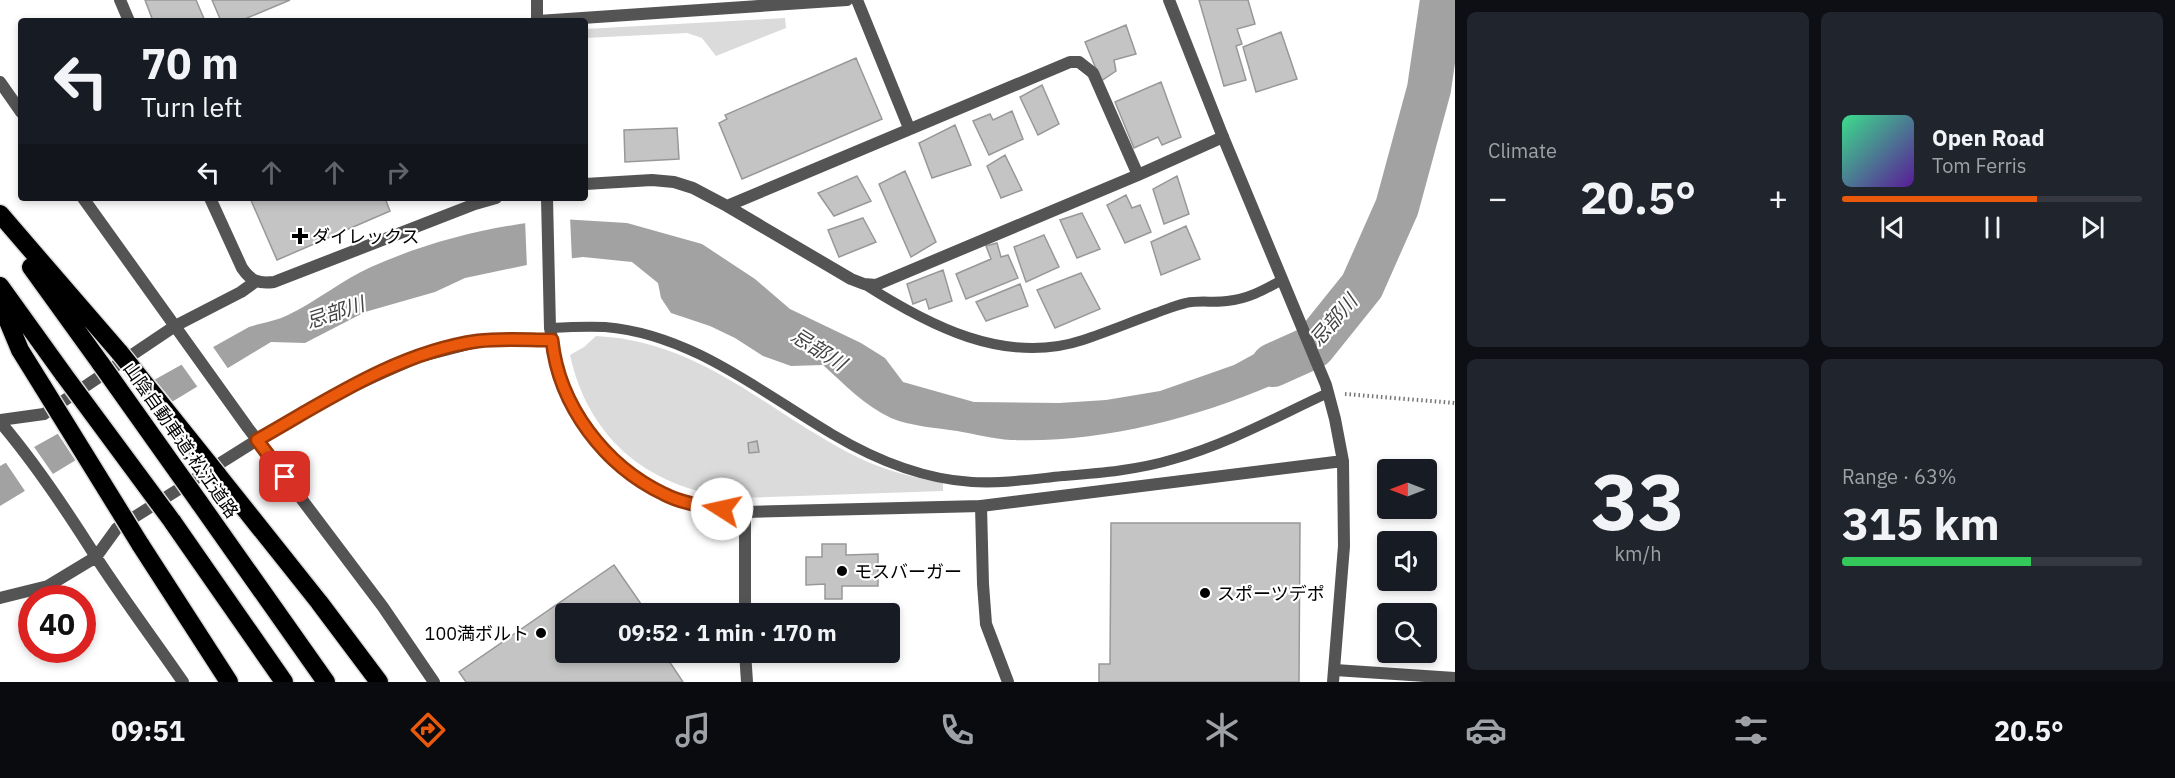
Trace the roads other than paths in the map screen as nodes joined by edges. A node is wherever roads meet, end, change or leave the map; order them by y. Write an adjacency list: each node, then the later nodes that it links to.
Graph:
1 (120, 0): 6 (street)
2 (537, 0): 7 (street)
3 (847, 0): 8 (street)
4 (857, 0): 11 (street)
5 (1169, 0): 12 (street)
6 (128, 18)
7 (538, 18)
8 (582, 18)
9 (0, 83): 10 (street)
10 (18, 108)
11 (909, 128): 13 (street); 19 (street)
12 (1223, 137): 13 (street); 24 (street)
13 (1138, 176): 23 (street)
14 (588, 184): 19 (street)
15 (85, 201): 27 (street)
16 (211, 201): 22 (street)
17 (486, 201): 22 (street)
18 (547, 201): 28 (street)
19 (727, 206): 23 (street)
20 (0, 214): 45 (highway, bridge)
21 (0, 224): 44 (highway, 山陰自動車道;松江道路, bridge)
22 (255, 282): 27 (street)
23 (864, 284): 24 (lane)
24 (1284, 284): 29 (street)
25 (0, 286): 43 (highway, bridge)
26 (0, 302): 42 (highway, bridge)
27 (175, 326): 30 (street); 31 (street)
28 (551, 331): 29 (lane); 31 (street); 34 (street)
29 (1327, 389): 32 (street)
30 (0, 421): 35 (street)
31 (257, 440): 35 (street); 46 (street)
32 (1343, 461): 33 (street); 39 (street)
33 (981, 506): 34 (street); 48 (street)
34 (745, 512): 37 (street)
35 (96, 557): 36 (street); 41 (street)
36 (0, 598)
37 (745, 603)
38 (746, 663): 47 (street)
39 (1334, 676): 40 (street)
40 (1455, 678)
41 (183, 682)
42 (229, 682)
43 (284, 682)
44 (326, 682)
45 (379, 682)
46 (434, 682)
47 (747, 682)
48 (1008, 682)

